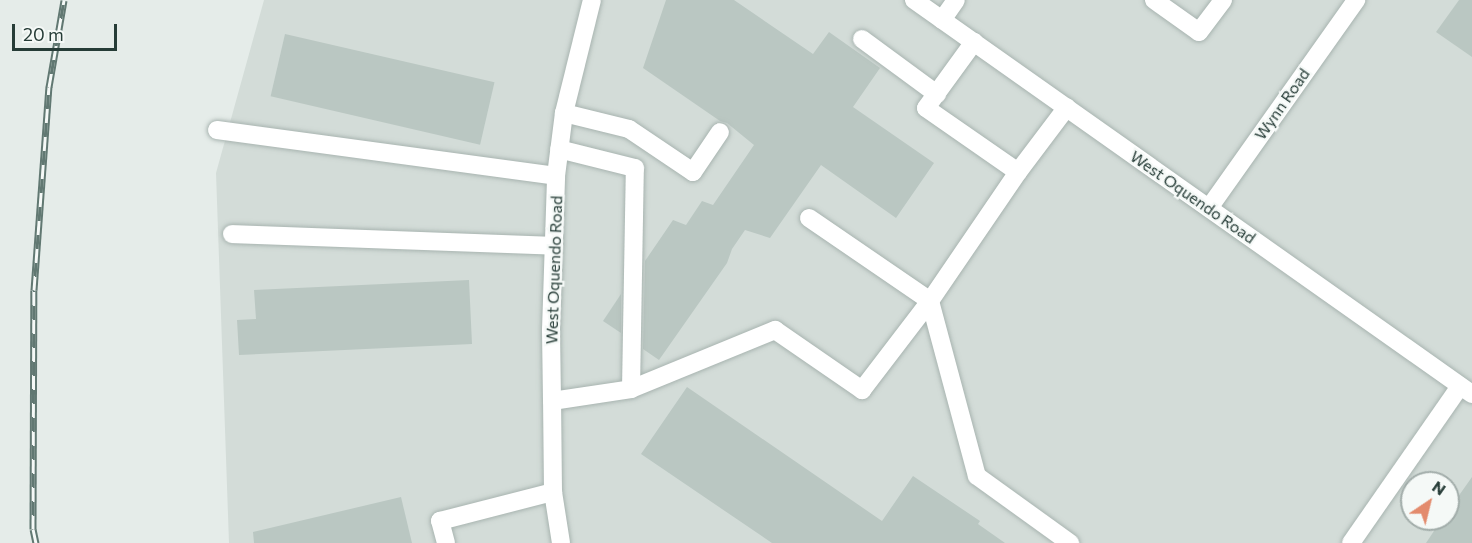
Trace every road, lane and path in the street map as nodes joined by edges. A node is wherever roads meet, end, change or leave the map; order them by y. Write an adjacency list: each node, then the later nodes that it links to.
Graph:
1 (592, 0): 12 (street, West Oquendo Road)
2 (914, 0): 7 (street, West Oquendo Road)
3 (956, 0): 7 (street)
4 (1154, 0): 5 (street)
5 (1223, 0)
6 (1356, 0): 18 (street, Wynn Road)
7 (942, 20): 9 (street, West Oquendo Road)
8 (862, 39): 10 (street)
9 (974, 42): 10 (street); 11 (street, West Oquendo Road)
10 (937, 94): 16 (street)
11 (1067, 108): 16 (street); 18 (street, West Oquendo Road)
12 (564, 113): 14 (street); 15 (street, West Oquendo Road)
13 (218, 130): 17 (street)
14 (720, 132)
15 (559, 149): 17 (street, West Oquendo Road); 23 (street)
16 (1018, 172): 22 (street)
17 (556, 176): 21 (street, West Oquendo Road)
18 (1209, 208): 24 (street, West Oquendo Road)
19 (809, 218): 22 (street)
20 (232, 234): 21 (street)
21 (554, 246): 25 (street, West Oquendo Road)
22 (930, 301): 23 (street); 29 (street)
23 (632, 389): 25 (street)
24 (1466, 390): 30 (street)
25 (552, 401): 26 (street, West Oquendo Road)
26 (553, 492): 27 (street); 28 (street, West Oquendo Road)
27 (446, 543)
28 (561, 543)
29 (1070, 543)
30 (1351, 543)

